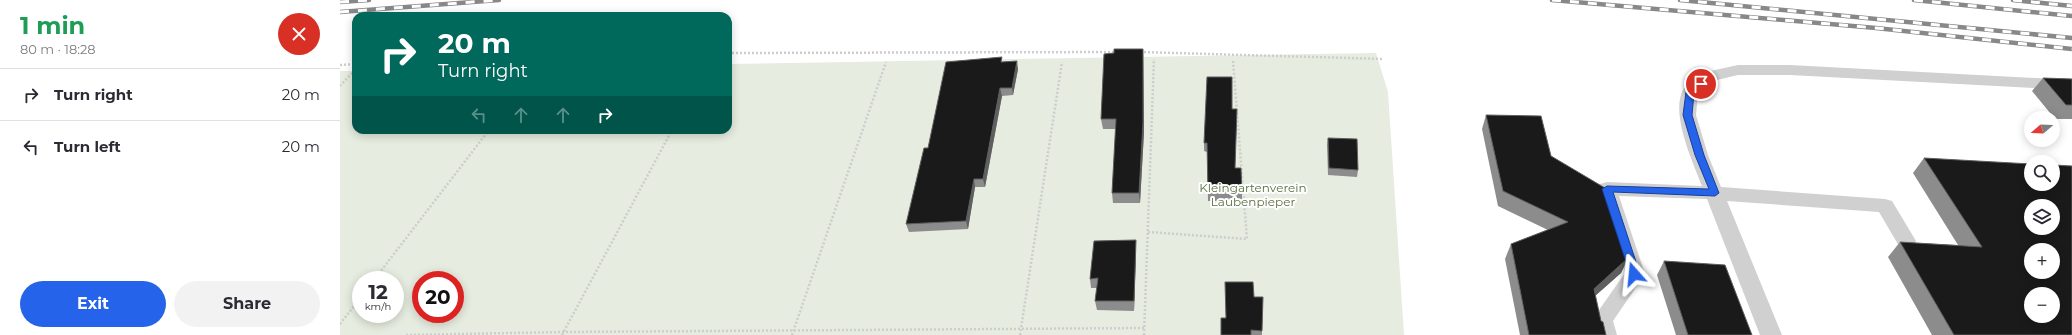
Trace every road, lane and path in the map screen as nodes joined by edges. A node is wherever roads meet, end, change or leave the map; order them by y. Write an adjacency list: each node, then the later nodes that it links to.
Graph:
1 (1124, 52): 3 (path)
2 (1139, 52): 4 (path)
3 (732, 53)
4 (1383, 58)
5 (1154, 59): 17 (path)
6 (1233, 61): 17 (path)
7 (886, 62): 25 (path)
8 (1062, 62): 23 (path)
9 (352, 64): 10 (path)
10 (340, 65)
11 (352, 74): 13 (path)
12 (2072, 85): 16 (lane)
13 (340, 86)
14 (485, 134): 19 (path)
15 (670, 134): 24 (path)
16 (1715, 193): 18 (lane); 29 (lane); 30 (lane)
17 (1148, 232): 22 (path)
18 (1906, 241)
19 (381, 271)
20 (352, 308): 21 (path)
21 (340, 324)
22 (1144, 328): 23 (path); 28 (path)
23 (1020, 329): 25 (path); 27 (path)
24 (563, 333): 25 (path); 26 (path)
25 (792, 333)
26 (406, 335)
27 (1020, 335)
28 (1144, 335)
29 (1606, 335)
30 (1771, 335)

